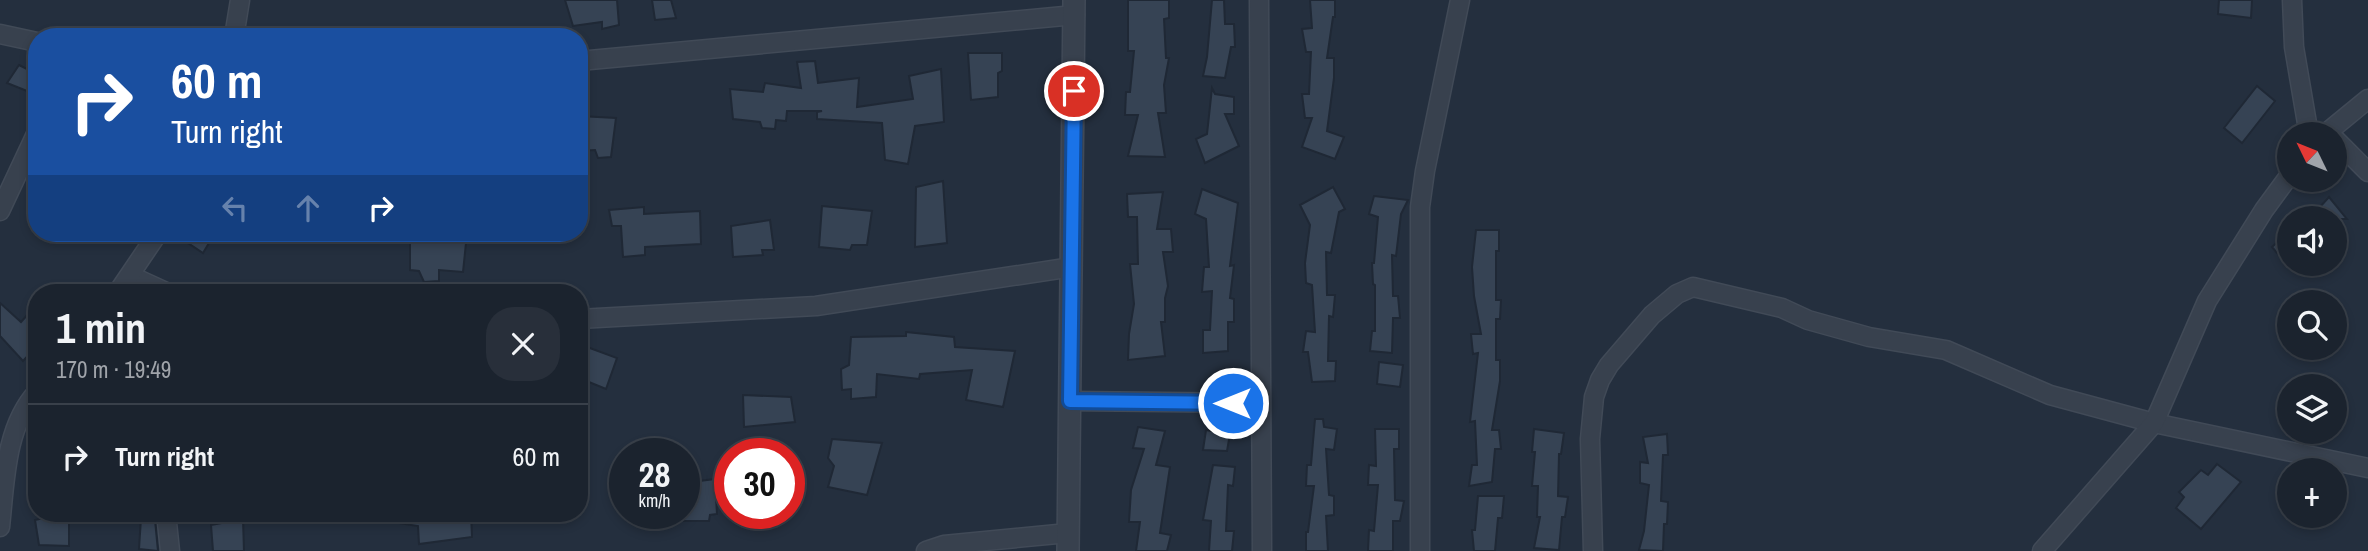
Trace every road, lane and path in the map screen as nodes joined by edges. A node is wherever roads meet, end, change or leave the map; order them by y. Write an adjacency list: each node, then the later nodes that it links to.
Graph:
1 (240, 0): 6 (street)
2 (1259, 0): 26 (street)
3 (1460, 0): 35 (street)
4 (2292, 0): 11 (street)
5 (1074, 8): 9 (street); 19 (street)
6 (235, 28)
7 (0, 34): 8 (street)
8 (28, 40)
9 (588, 60)
10 (2368, 99): 12 (street)
11 (2307, 122)
12 (2344, 122)
13 (28, 151): 17 (street)
14 (2347, 152): 15 (street)
15 (2368, 172)
16 (2277, 192): 27 (street)
17 (0, 211)
18 (152, 242): 20 (street)
19 (1072, 267): 23 (street); 25 (street)
20 (131, 276): 21 (street); 22 (street)
21 (124, 284)
22 (148, 284)
23 (588, 318)
24 (28, 401): 30 (street)
25 (1070, 401): 26 (street); 31 (street)
26 (1260, 403): 34 (street)
27 (2154, 423): 28 (street); 36 (street); 37 (street)
28 (2368, 468)
29 (167, 522): 32 (street)
30 (0, 527)
31 (1068, 542): 33 (street)
32 (170, 551)
33 (926, 551)
34 (1262, 551)
35 (1420, 551)
36 (1593, 551)
37 (2042, 551)

